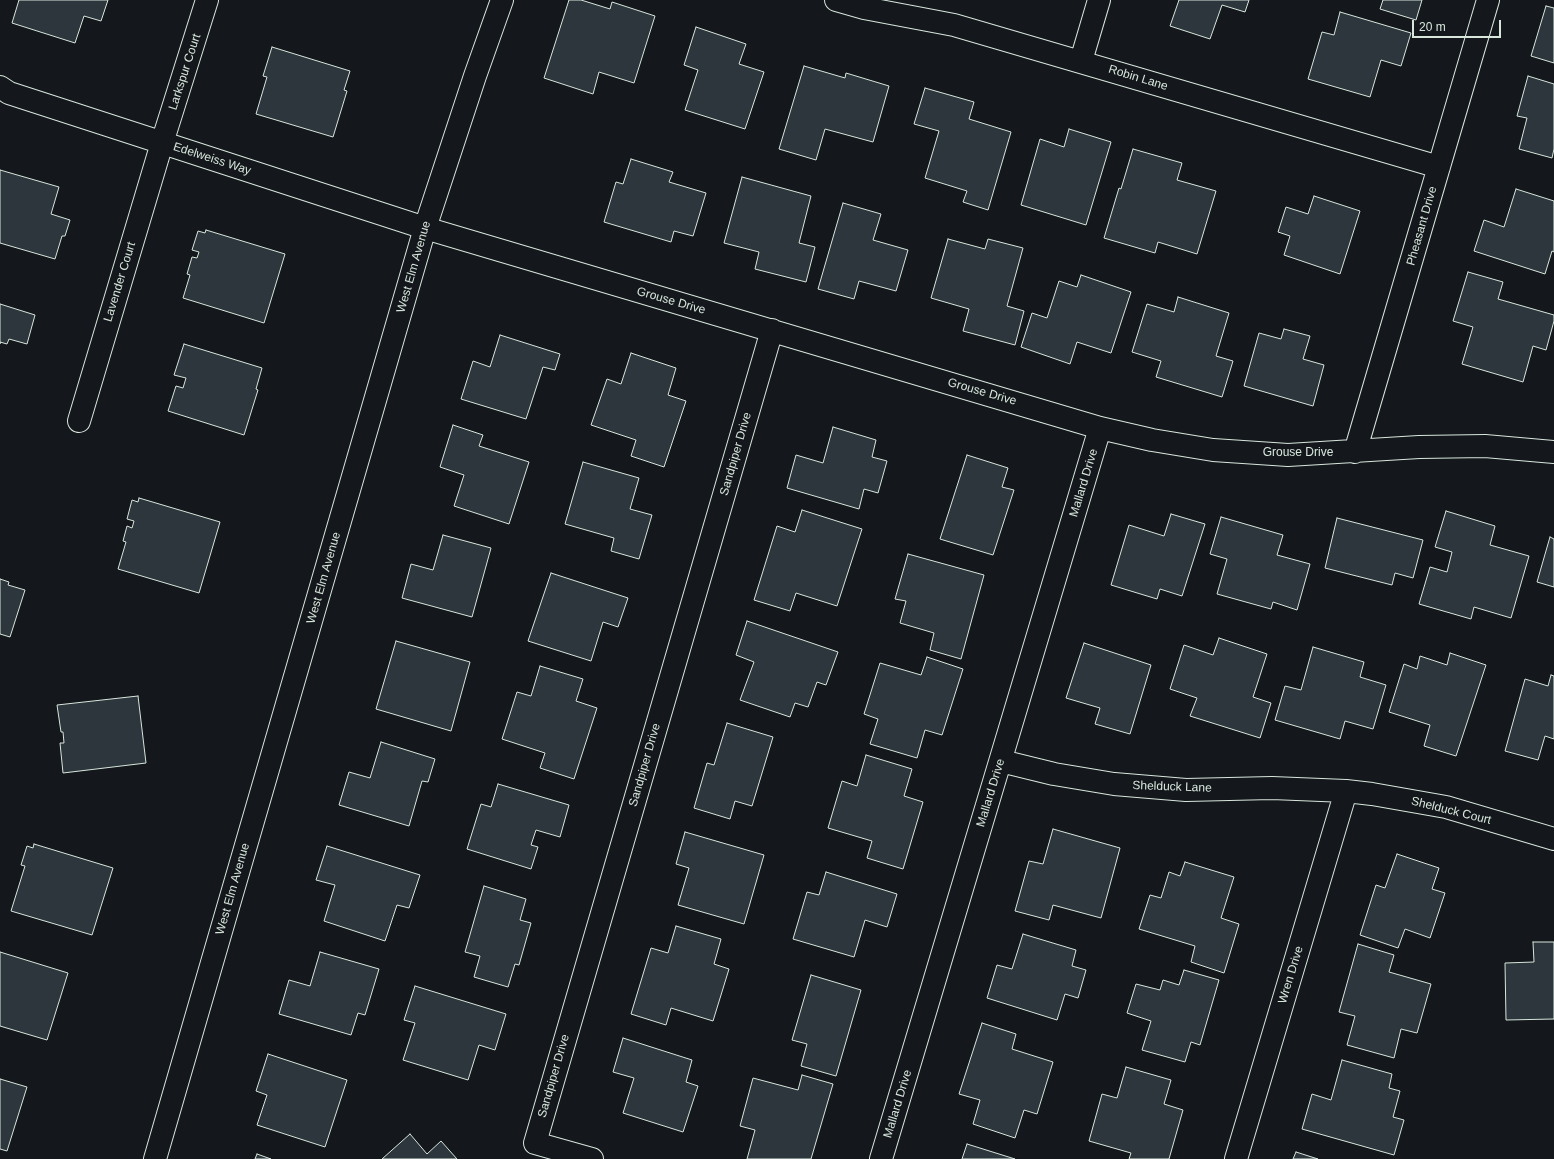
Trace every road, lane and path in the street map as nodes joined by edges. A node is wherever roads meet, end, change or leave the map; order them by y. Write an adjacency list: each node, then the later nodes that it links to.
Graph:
1 (207, 0): 8 (street, Larkspur Court)
2 (502, 0): 10 (street, West Elm Avenue)
3 (836, 0): 6 (street, Robin Lane)
4 (1099, 0): 6 (street)
5 (1488, 0): 9 (street, Pheasant Drive)
6 (1081, 61): 9 (street, Robin Lane)
7 (0, 87): 8 (street, Edelweiss Way)
8 (162, 143): 10 (street, Edelweiss Way); 12 (street, Lavender Court)
9 (1439, 167): 14 (street, Pheasant Drive)
10 (425, 228): 11 (street, Grouse Drive); 19 (street, West Elm Avenue)
11 (772, 330): 13 (street, Grouse Drive); 20 (street, Sandpiper Drive)
12 (79, 421)
13 (1100, 428): 14 (street, Grouse Drive); 16 (street, Mallard Drive)
14 (1355, 452): 15 (street, Grouse Drive)
15 (1554, 452)
16 (1001, 761): 17 (street, Shelduck Lane); 21 (street, Mallard Drive)
17 (1346, 791): 18 (street, Shelduck Court); 22 (street, Wren Drive)
18 (1554, 839)
19 (155, 1159)
20 (592, 1159)
21 (881, 1159)
22 (1236, 1159)

